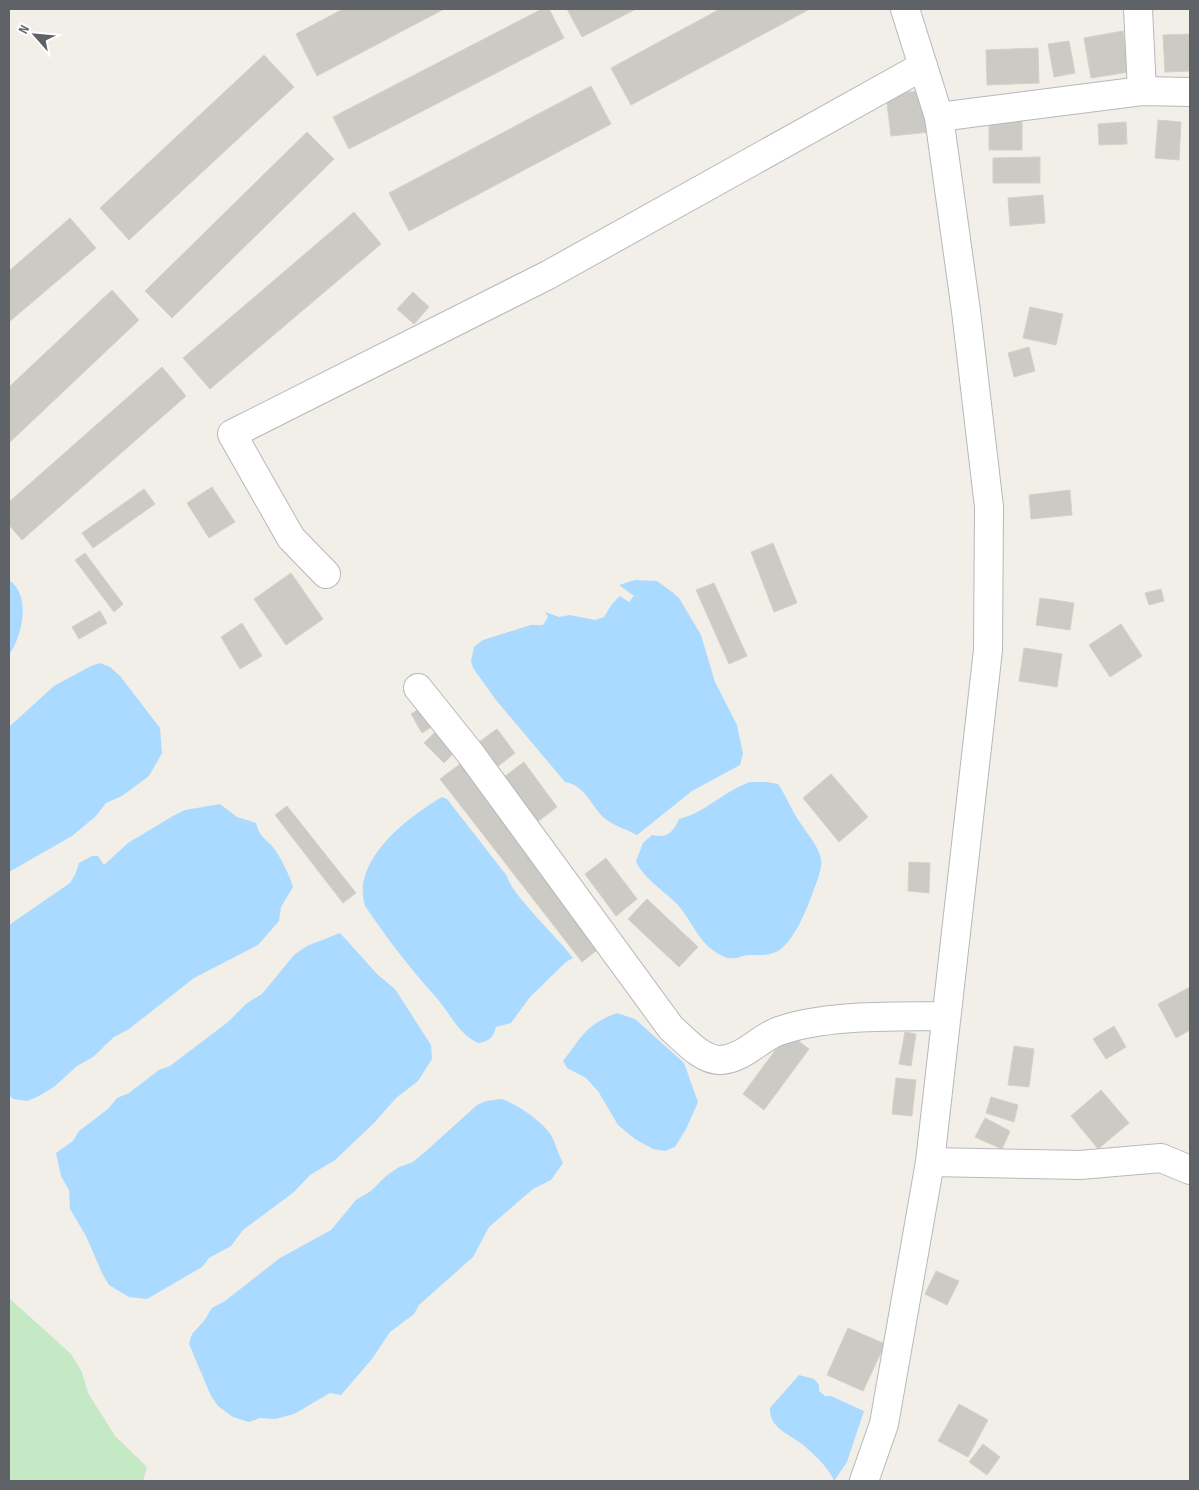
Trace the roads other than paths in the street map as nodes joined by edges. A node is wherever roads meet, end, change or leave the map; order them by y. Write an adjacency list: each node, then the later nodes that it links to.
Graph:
1 (905, 9): 3 (street)
2 (1138, 9): 4 (street)
3 (922, 66): 6 (street); 7 (street)
4 (1142, 91): 5 (street); 6 (street)
5 (1190, 92)
6 (938, 117): 9 (street)
7 (326, 574)
8 (418, 688): 9 (street)
9 (946, 1016): 10 (street)
10 (930, 1162): 11 (street); 12 (street)
11 (1190, 1170)
12 (864, 1481)

